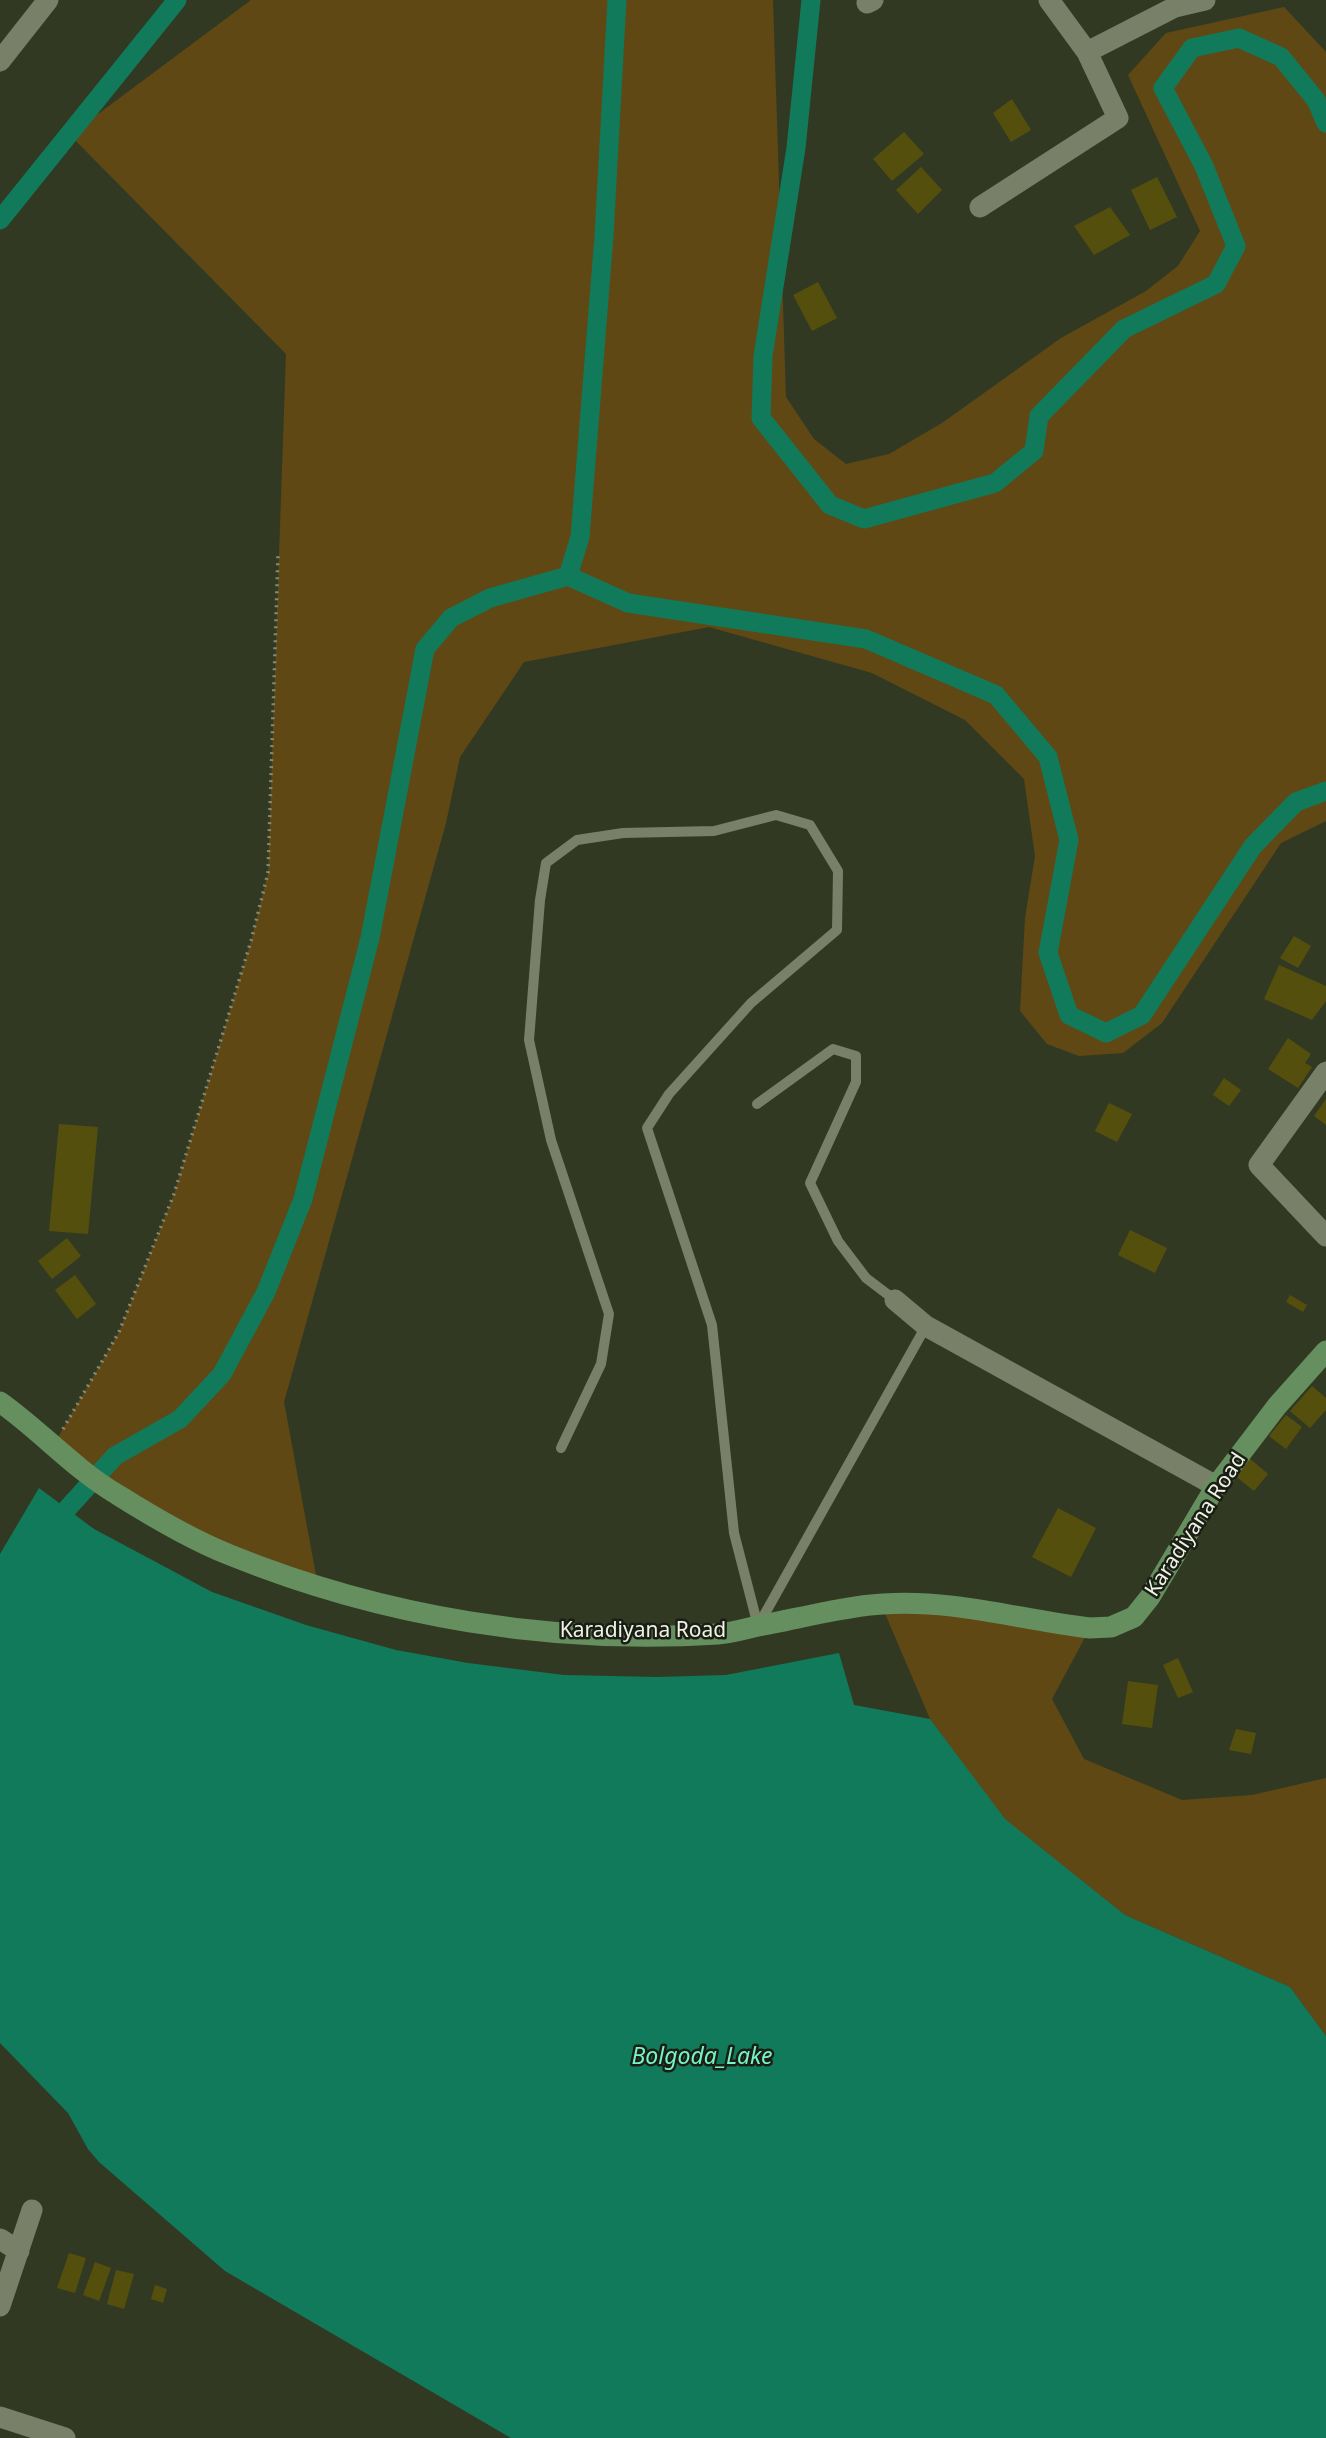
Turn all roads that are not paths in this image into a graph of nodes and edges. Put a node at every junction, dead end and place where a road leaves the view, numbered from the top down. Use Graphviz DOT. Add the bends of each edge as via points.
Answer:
graph roads {
  1 [pos="48,0"];
  2 [pos="1049,0"];
  3 [pos="1205,0"];
  4 [pos="1087,52"];
  5 [pos="0,61"];
  6 [pos="980,207"];
  7 [pos="1326,1072"];
  8 [pos="757,1104"];
  9 [pos="1326,1236"];
  10 [pos="895,1300"];
  11 [pos="926,1326"];
  12 [pos="1326,1351"];
  13 [pos="0,1402"];
  14 [pos="561,1448"];
  15 [pos="1216,1486"];
  16 [pos="758,1626"];
  17 [pos="32,2210"];
  18 [pos="0,2239"];
  19 [pos="19,2251"];
  20 [pos="0,2306"];
  21 [pos="0,2417"];
  22 [pos="65,2438"];
  1 -- 5 [label="street"];
  2 -- 4 [label="street"];
  3 -- 4 [label="street" via="1175,7"];
  4 -- 6 [label="street" via="1118,118"];
  7 -- 9 [label="street" via="1259,1165"];
  8 -- 10 [label="lane" via="833,1049 856,1056 856,1082 810,1183 838,1241 866,1278"];
  10 -- 11 [label="street"];
  11 -- 15 [label="street"];
  11 -- 16 [label="lane"];
  12 -- 15 [label="street, Karadiyana Road"];
  13 -- 16 [label="street, Karadiyana Road" via="116,1494 229,1555 318,1586 405,1610 567,1634 721,1634"];
  14 -- 16 [label="lane" via="601,1364 609,1314 551,1140 529,1040 546,863 577,840 623,833 714,831 776,815 810,825 838,871 837,930 751,1003 669,1094 647,1128 712,1325 734,1533"];
  15 -- 16 [label="street, Karadiyana Road" via="1150,1597 1134,1617 1111,1627 1068,1625 936,1603 881,1604"];
  17 -- 19 [label="street"];
  18 -- 19 [label="street"];
  19 -- 20 [label="street"];
  21 -- 22 [label="street"];
}
